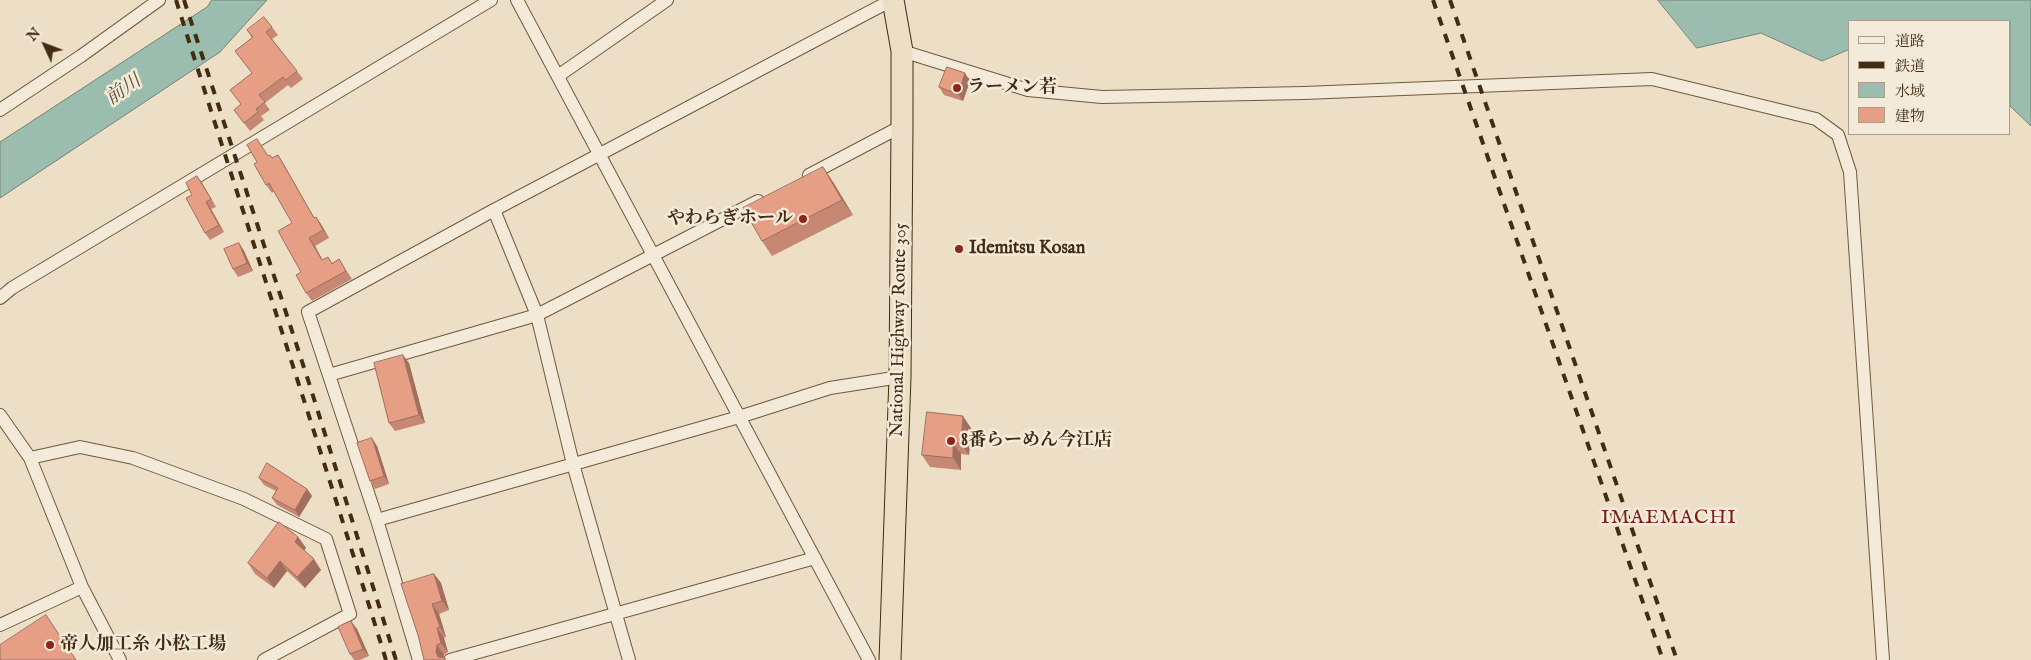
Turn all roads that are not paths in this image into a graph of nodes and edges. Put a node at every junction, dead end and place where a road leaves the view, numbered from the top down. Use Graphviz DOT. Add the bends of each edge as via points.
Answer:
graph roads {
  1 [pos="158,0"];
  2 [pos="491,0"];
  3 [pos="517,0"];
  4 [pos="667,0"];
  5 [pos="892,0"];
  6 [pos="902,51"];
  7 [pos="558,76"];
  8 [pos="0,110"];
  9 [pos="902,126"];
  10 [pos="599,153"];
  11 [pos="799,180"];
  12 [pos="774,193"];
  13 [pos="494,210"];
  14 [pos="653,256"];
  15 [pos="0,298"];
  16 [pos="537,315"];
  17 [pos="329,375"];
  18 [pos="900,377"];
  19 [pos="0,415"];
  20 [pos="739,417"];
  21 [pos="30,458"];
  22 [pos="573,464"];
  23 [pos="377,520"];
  24 [pos="815,558"];
  25 [pos="82,586"];
  26 [pos="616,612"];
  27 [pos="0,625"];
  28 [pos="120,660"];
  29 [pos="264,660"];
  30 [pos="419,660"];
  31 [pos="450,660"];
  32 [pos="629,660"];
  33 [pos="868,660"];
  34 [pos="890,660"];
  35 [pos="1883,660"];
  1 -- 8 [label="street"];
  2 -- 15 [label="street"];
  3 -- 7 [label="street"];
  4 -- 7 [label="street"];
  5 -- 6 [label="highway, National Highway Route 305"];
  5 -- 10 [label="street"];
  6 -- 9 [label="highway, National Highway Route 305"];
  6 -- 35 [label="street" via="1028,90 1102,97 1304,93 1652,79 1816,119 1838,135 1850,172"];
  7 -- 10 [label="street"];
  9 -- 11 [label="street"];
  9 -- 18 [label="highway, National Highway Route 305"];
  10 -- 13 [label="street"];
  10 -- 14 [label="street"];
  12 -- 14 [label="street"];
  13 -- 16 [label="street"];
  13 -- 17 [label="street" via="308,312"];
  14 -- 16 [label="street"];
  14 -- 20 [label="street"];
  16 -- 17 [label="street"];
  16 -- 22 [label="street"];
  17 -- 23 [label="street"];
  18 -- 20 [label="street" via="830,388"];
  18 -- 34 [label="highway, National Highway Route 305"];
  19 -- 21 [label="street"];
  20 -- 22 [label="street"];
  20 -- 24 [label="street"];
  21 -- 25 [label="street"];
  21 -- 29 [label="street" via="80,447 133,458 244,499 326,539 350,614"];
  22 -- 23 [label="street"];
  22 -- 26 [label="street"];
  23 -- 30 [label="street"];
  24 -- 26 [label="street"];
  24 -- 33 [label="street"];
  25 -- 27 [label="street"];
  25 -- 28 [label="street"];
  26 -- 31 [label="street"];
  26 -- 32 [label="street"];
}
